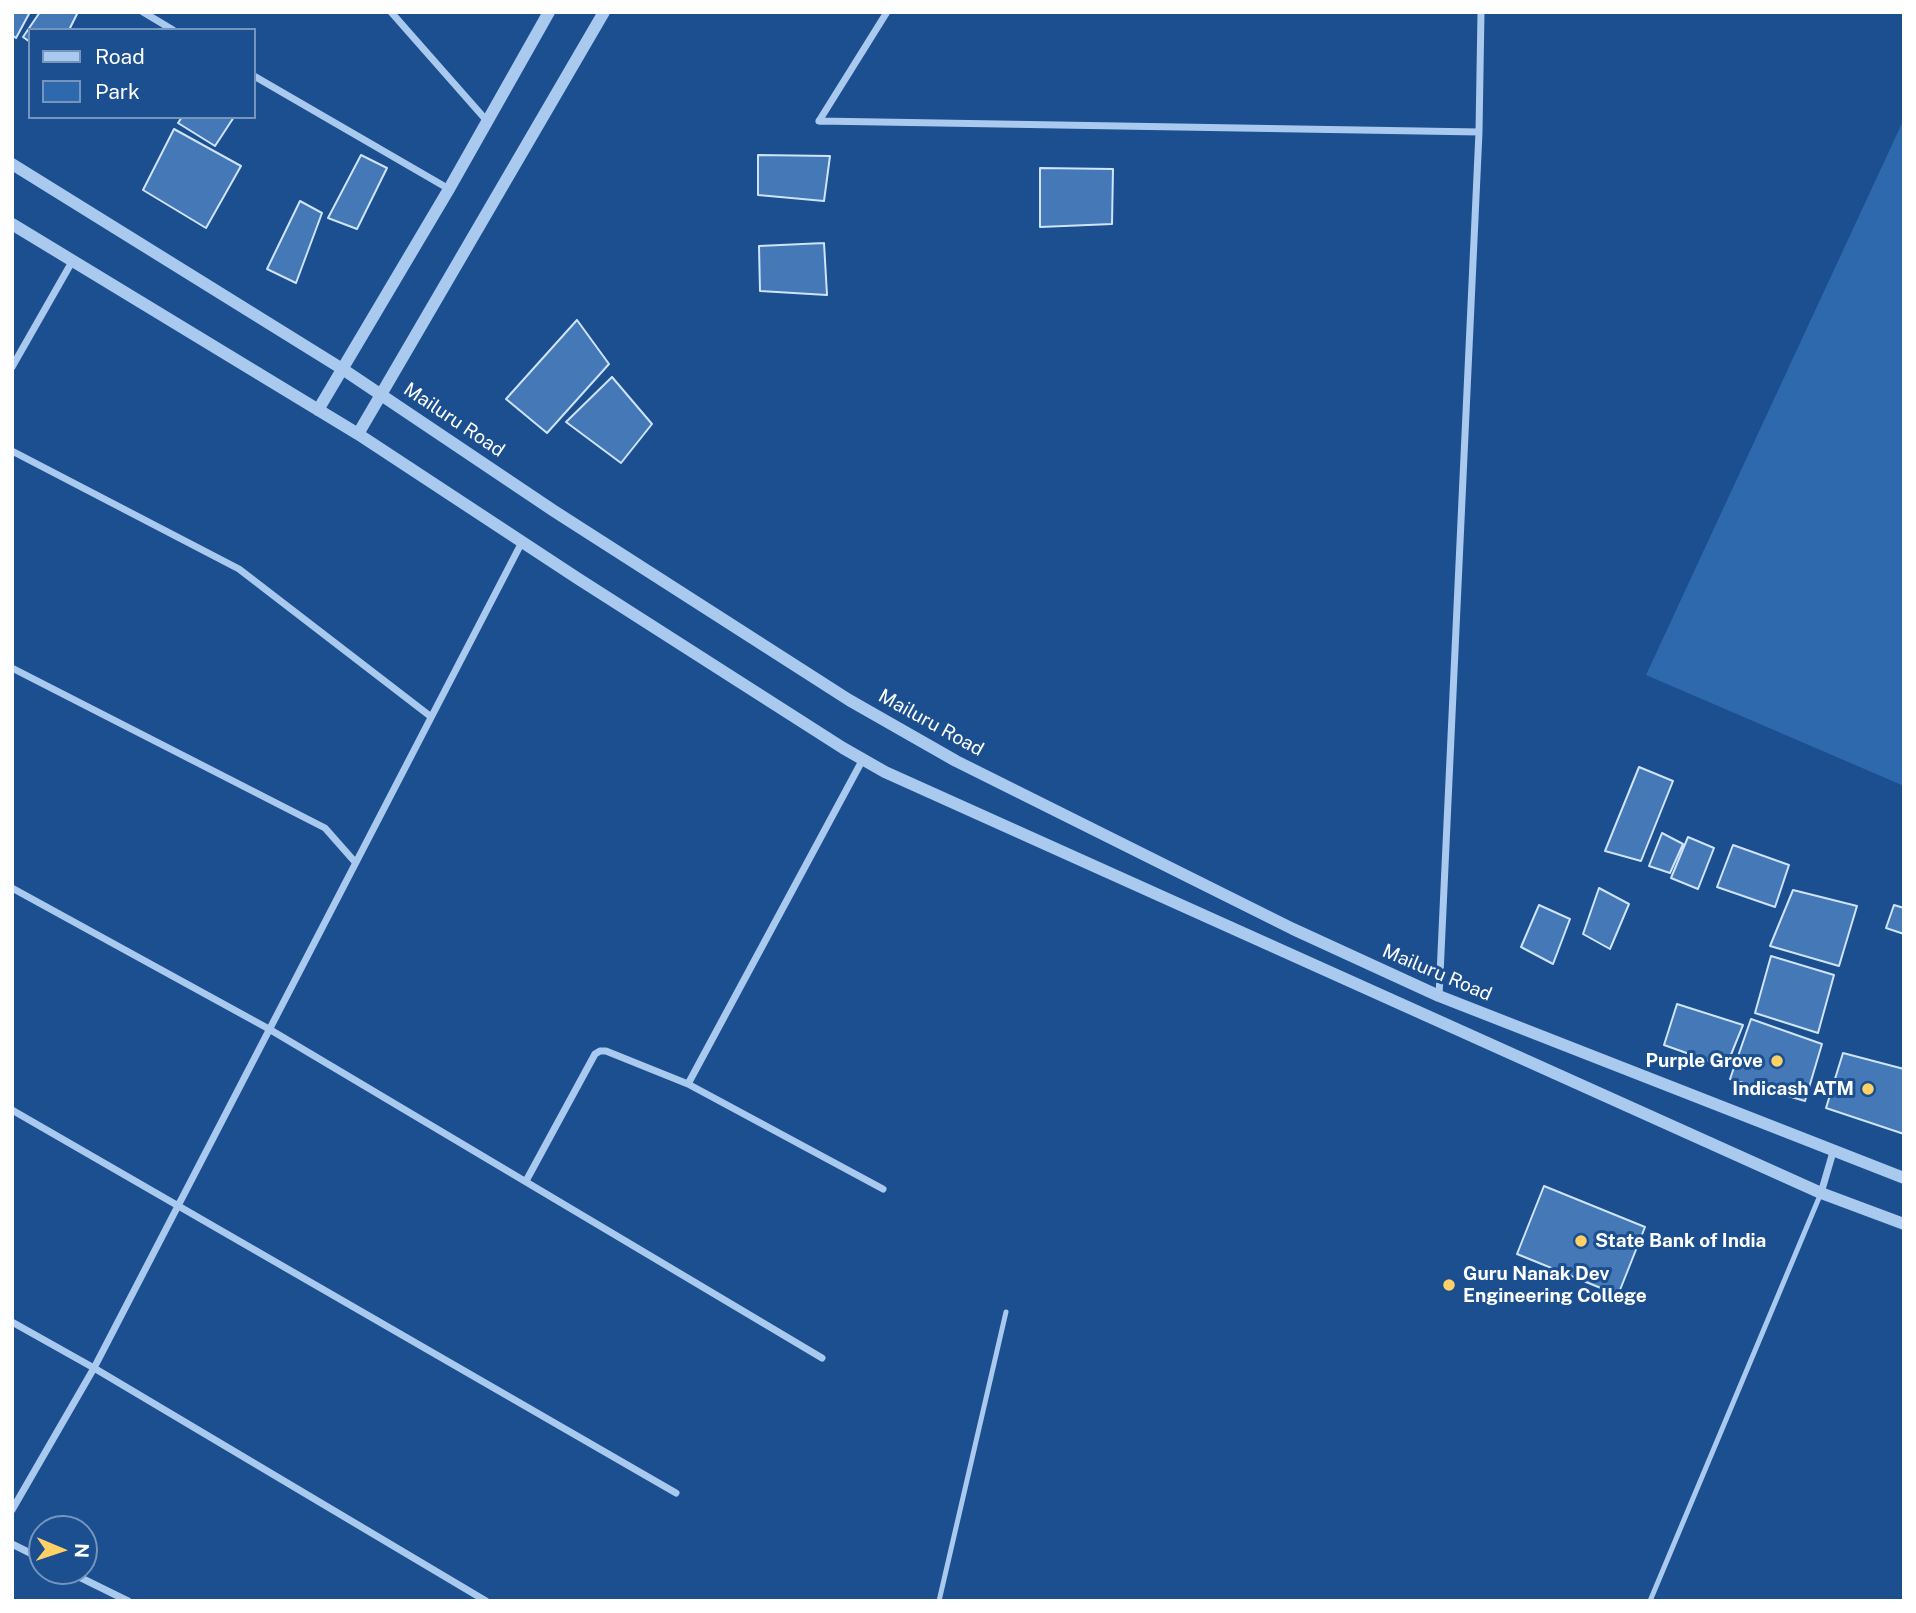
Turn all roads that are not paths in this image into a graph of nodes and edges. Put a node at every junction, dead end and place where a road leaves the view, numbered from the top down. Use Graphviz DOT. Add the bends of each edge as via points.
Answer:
graph roads {
  1 [pos="143,12"];
  2 [pos="391,12"];
  3 [pos="549,12"];
  4 [pos="604,12"];
  5 [pos="887,12"];
  6 [pos="1480,12"];
  7 [pos="170,28"];
  8 [pos="256,77"];
  9 [pos="487,121"];
  10 [pos="1479,132"];
  11 [pos="12,164"];
  12 [pos="449,189"];
  13 [pos="12,224"];
  14 [pos="74,260"];
  15 [pos="12,367"];
  16 [pos="344,370"];
  17 [pos="382,395"];
  18 [pos="318,410"];
  19 [pos="358,434"];
  20 [pos="12,451"];
  21 [pos="522,542"];
  22 [pos="12,668"];
  23 [pos="430,716"];
  24 [pos="863,760"];
  25 [pos="355,862"];
  26 [pos="12,888"];
  27 [pos="1438,996"];
  28 [pos="269,1029"];
  29 [pos="688,1084"];
  30 [pos="12,1110"];
  31 [pos="1833,1152"];
  32 [pos="1904,1178"];
  33 [pos="526,1181"];
  34 [pos="883,1189"];
  35 [pos="1821,1193"];
  36 [pos="178,1205"];
  37 [pos="1904,1224"];
  38 [pos="1006,1312"];
  39 [pos="12,1322"];
  40 [pos="822,1358"];
  41 [pos="94,1368"];
  42 [pos="676,1493"];
  43 [pos="12,1510"];
  44 [pos="12,1544"];
  45 [pos="28,1552"];
  46 [pos="95,1585"];
  47 [pos="128,1601"];
  48 [pos="486,1601"];
  49 [pos="939,1601"];
  50 [pos="1650,1601"];
  1 -- 7 [label="street"];
  2 -- 9 [label="street"];
  3 -- 9 [label="street"];
  4 -- 17 [label="street"];
  5 -- 10 [label="street" via="819,121"];
  6 -- 10 [label="street"];
  8 -- 12 [label="street"];
  9 -- 12 [label="street"];
  10 -- 27 [label="street"];
  11 -- 16 [label="street, Mailuru Road"];
  12 -- 16 [label="street"];
  13 -- 14 [label="street"];
  14 -- 15 [label="street"];
  14 -- 18 [label="street"];
  16 -- 17 [label="street, Mailuru Road"];
  16 -- 18 [label="street"];
  17 -- 19 [label="street"];
  17 -- 27 [label="street, Mailuru Road" via="838,693 956,761"];
  18 -- 19 [label="street"];
  19 -- 21 [label="street"];
  20 -- 23 [label="street" via="239,569"];
  21 -- 23 [label="street"];
  21 -- 24 [label="street"];
  22 -- 25 [label="street" via="325,828"];
  23 -- 25 [label="street"];
  24 -- 29 [label="street"];
  24 -- 35 [label="street"];
  25 -- 28 [label="street"];
  26 -- 28 [label="street"];
  27 -- 31 [label="street, Mailuru Road"];
  28 -- 33 [label="street"];
  28 -- 36 [label="street"];
  29 -- 33 [label="street" via="606,1051 595,1054"];
  29 -- 34 [label="street"];
  30 -- 36 [label="street"];
  31 -- 32 [label="street, Mailuru Road"];
  31 -- 35 [label="street"];
  33 -- 40 [label="street"];
  35 -- 37 [label="street"];
  35 -- 50 [label="lane"];
  36 -- 41 [label="street"];
  36 -- 42 [label="street"];
  38 -- 49 [label="lane"];
  39 -- 41 [label="street"];
  41 -- 43 [label="street"];
  41 -- 48 [label="street"];
  44 -- 45 [label="street"];
  46 -- 47 [label="street"];
}
